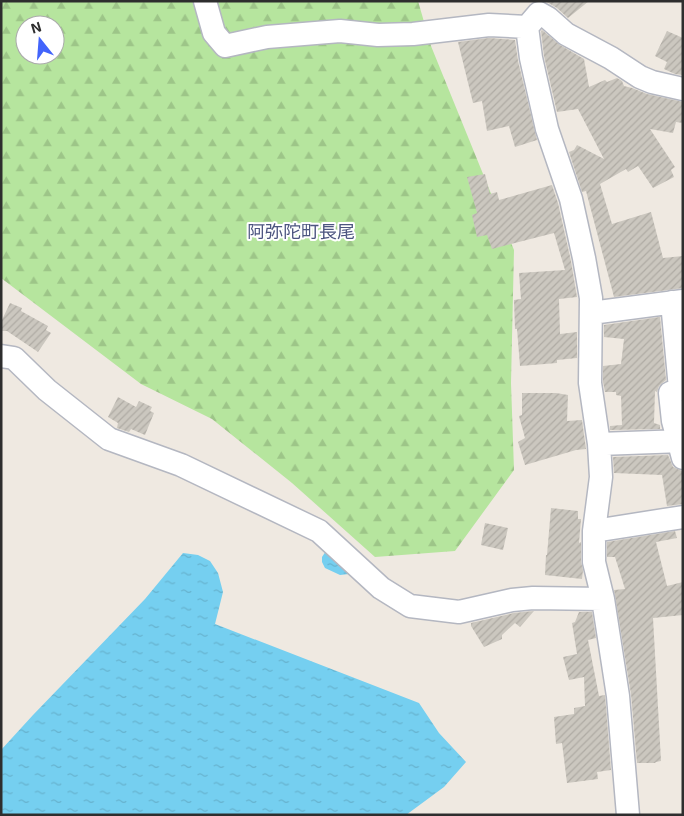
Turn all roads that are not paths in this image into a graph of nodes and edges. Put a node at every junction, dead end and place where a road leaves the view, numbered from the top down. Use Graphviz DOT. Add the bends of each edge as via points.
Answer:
graph roads {
  1 [pos="205,1"];
  2 [pos="535,14"];
  3 [pos="683,89"];
  4 [pos="677,302"];
  5 [pos="591,313"];
  6 [pos="1,356"];
  7 [pos="599,444"];
  8 [pos="681,447"];
  9 [pos="683,517"];
  10 [pos="594,530"];
  11 [pos="603,599"];
  12 [pos="628,815"];
  1 -- 2 [label="street" via="214,33 225,46 267,37 340,31 413,34 489,25"];
  2 -- 3 [label="street" via="548,18 566,34 640,77"];
  2 -- 5 [label="street" via="532,58 547,129 571,200 584,258"];
  4 -- 5 [label="street"];
  4 -- 8 [label="street" via="680,389 670,394 673,422"];
  5 -- 7 [label="street" via="590,383"];
  6 -- 11 [label="street" via="14,358 47,390 109,439 181,465 319,531 381,588 410,606 459,612 533,598"];
  7 -- 8 [label="street"];
  7 -- 10 [label="street" via="601,477"];
  9 -- 10 [label="street"];
  10 -- 11 [label="street" via="594,562"];
  11 -- 12 [label="street" via="618,696"];
}
